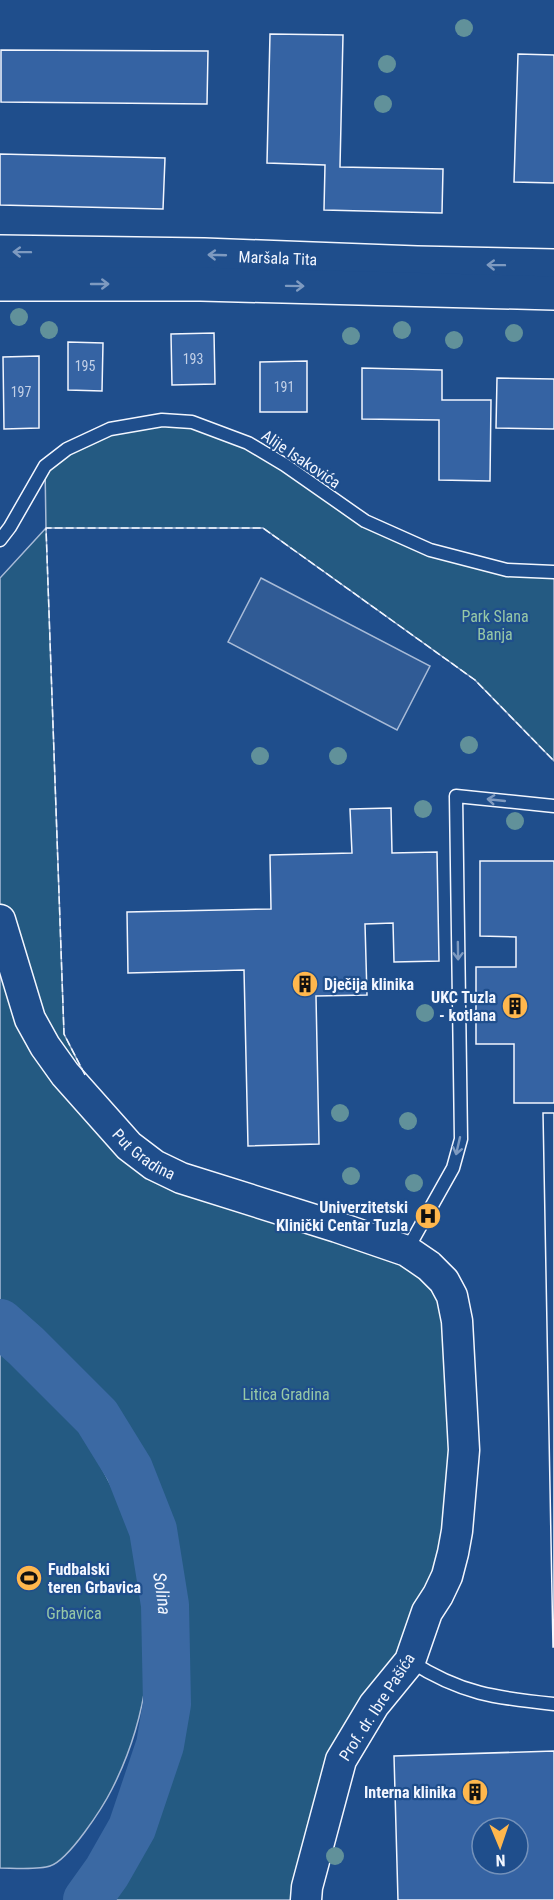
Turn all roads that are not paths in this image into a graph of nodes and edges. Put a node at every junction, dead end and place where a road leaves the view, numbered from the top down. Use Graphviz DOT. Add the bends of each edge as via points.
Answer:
graph roads {
  1 [pos="0,252"];
  2 [pos="554,266"];
  3 [pos="0,284"];
  4 [pos="554,293"];
  5 [pos="0,540"];
  6 [pos="554,572"];
  7 [pos="554,806"];
  8 [pos="0,920"];
  9 [pos="407,1251"];
  10 [pos="410,1661"];
  11 [pos="554,1704"];
  12 [pos="306,1900"];
  2 -- 1 [label="main road, Maršala Tita, one-way"];
  3 -- 4 [label="main road, Maršala Tita, one-way" via="201,284"];
  5 -- 6 [label="lane, Alije Isakovića" via="45,466 67,449 110,429 162,420 192,422 248,443 365,521 430,550 507,570"];
  7 -- 9 [label="lane, one-way" via="456,796 461,1139 453,1168"];
  8 -- 9 [label="street, Put Gradina" via="30,1019 45,1046 129,1146 154,1165 181,1178"];
  9 -- 10 [label="street, Prof. dr. Ibre Pašića" via="444,1281 452,1296 457,1321 464,1450 453,1553"];
  10 -- 11 [label="lane" via="434,1677 469,1691 500,1699"];
  10 -- 12 [label="street, Prof. dr. Ibre Pašića" via="374,1705 341,1760 306,1887"];
}
